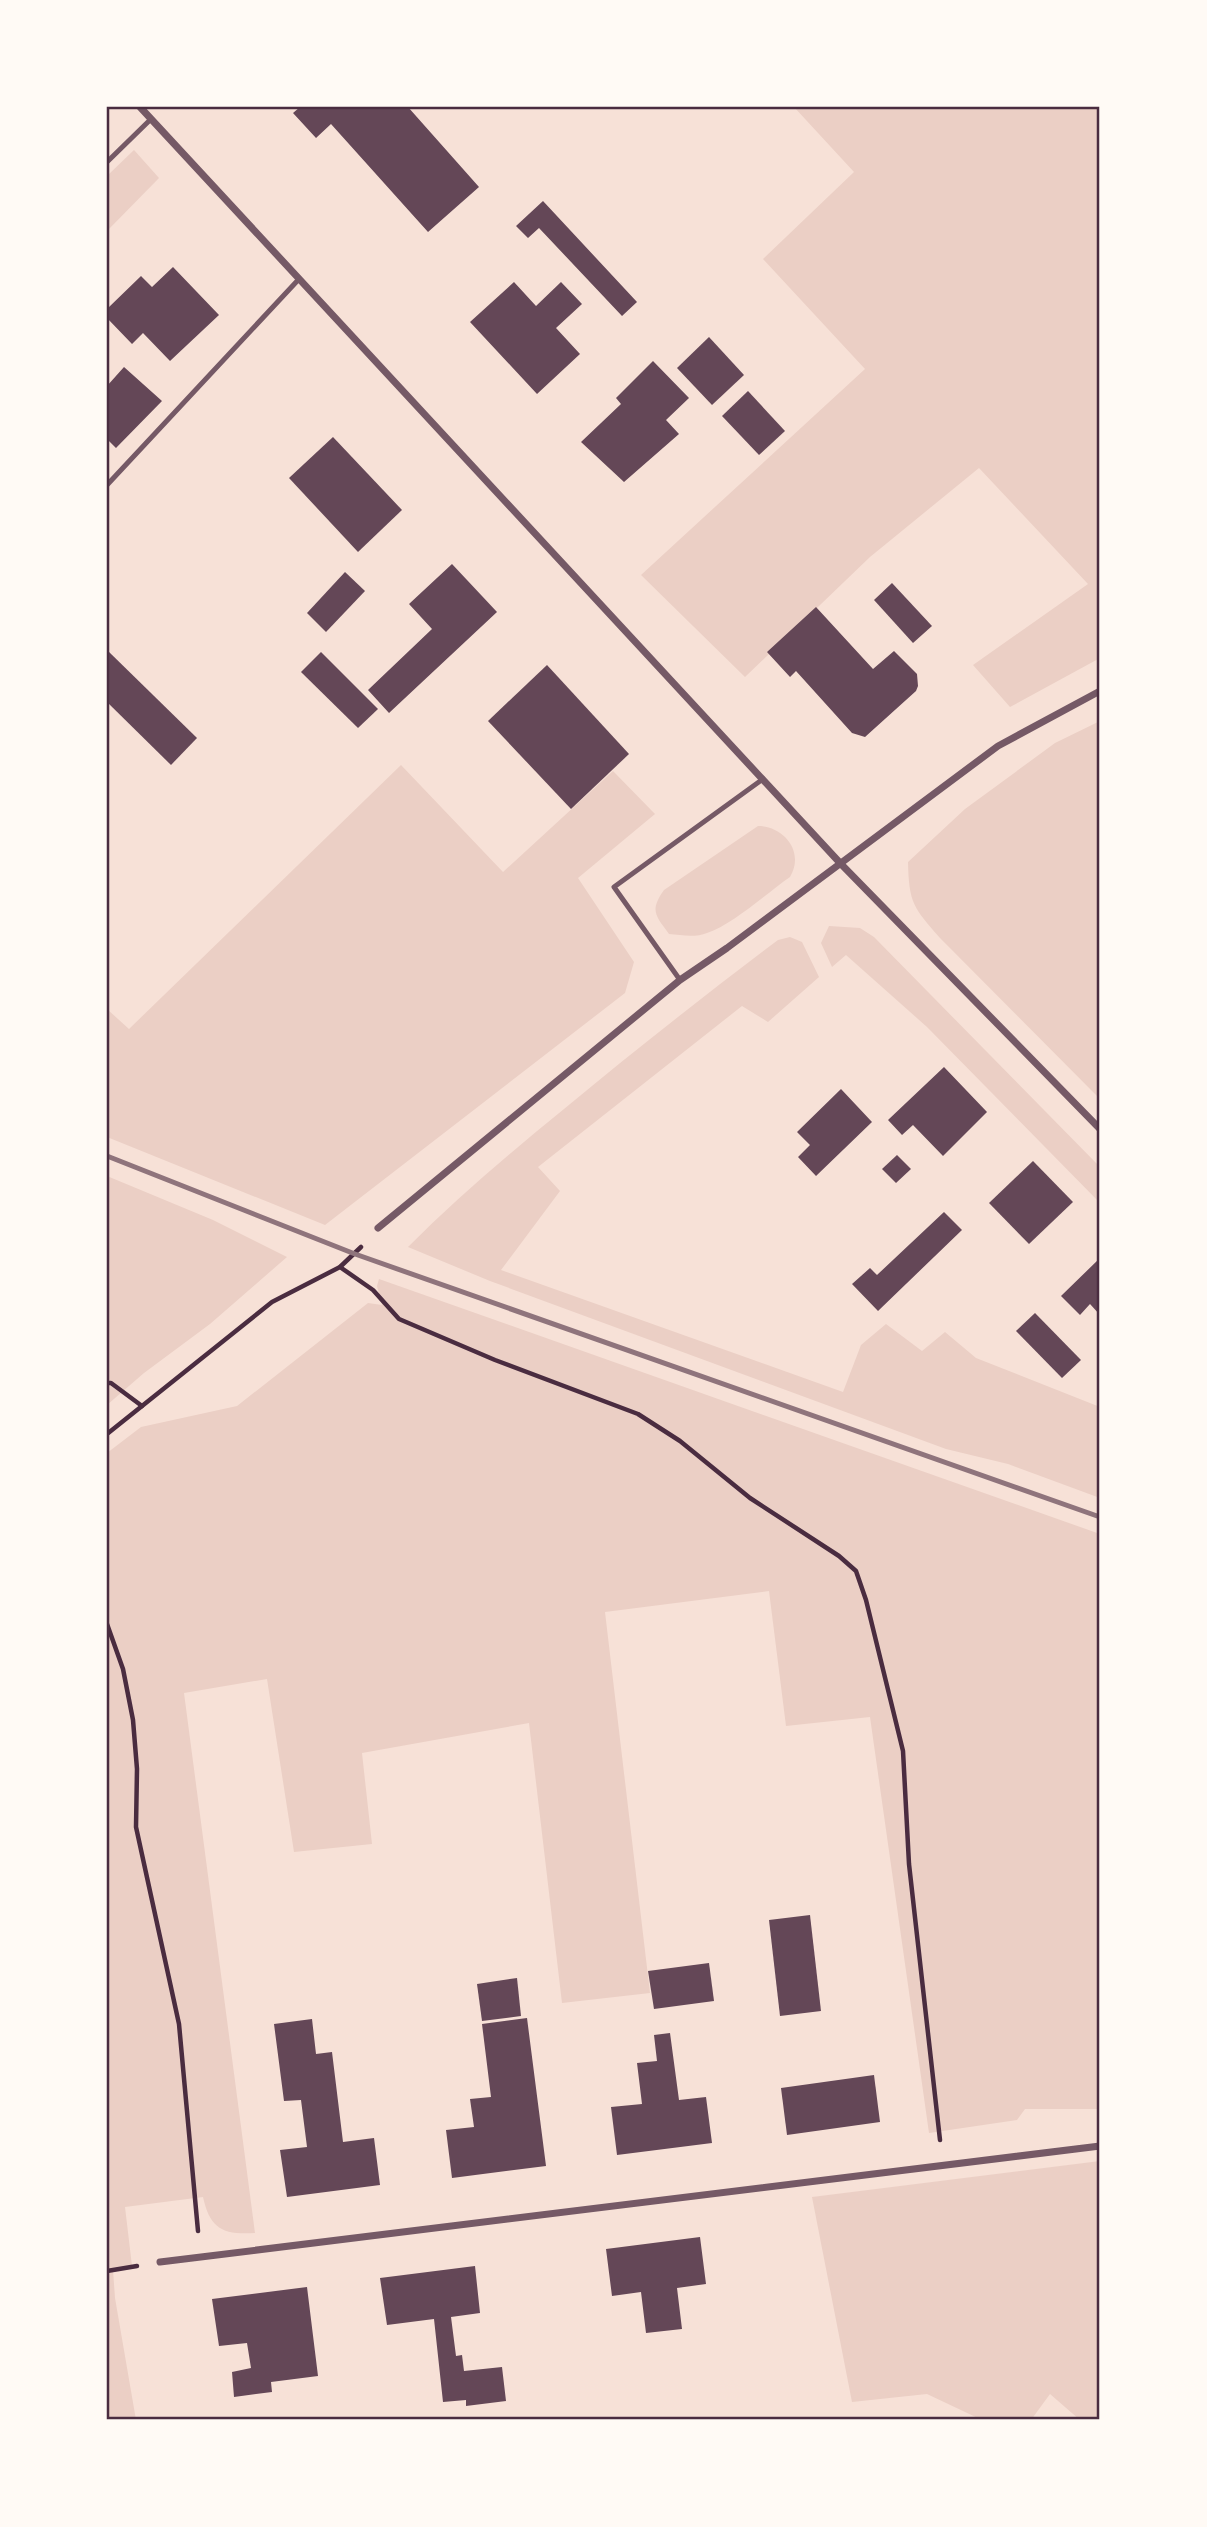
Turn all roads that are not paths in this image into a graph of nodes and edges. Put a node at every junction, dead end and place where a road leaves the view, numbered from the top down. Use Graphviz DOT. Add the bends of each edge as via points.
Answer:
graph roads {
  1 [pos="139,107"];
  2 [pos="151,119"];
  3 [pos="107,162"];
  4 [pos="299,279"];
  5 [pos="107,485"];
  6 [pos="1100,691"];
  7 [pos="763,779"];
  8 [pos="841,864"];
  9 [pos="680,980"];
  10 [pos="1100,1129"];
  11 [pos="378,1228"];
  12 [pos="1100,2146"];
  13 [pos="160,2262"];
  1 -- 2 [label="street"];
  2 -- 3 [label="lane"];
  2 -- 4 [label="street"];
  4 -- 5 [label="lane"];
  4 -- 7 [label="street"];
  6 -- 8 [label="street" via="998,746"];
  7 -- 8 [label="street"];
  7 -- 9 [label="lane" via="614,887"];
  8 -- 9 [label="street"];
  8 -- 10 [label="street"];
  9 -- 11 [label="street"];
  12 -- 13 [label="street"];
}
